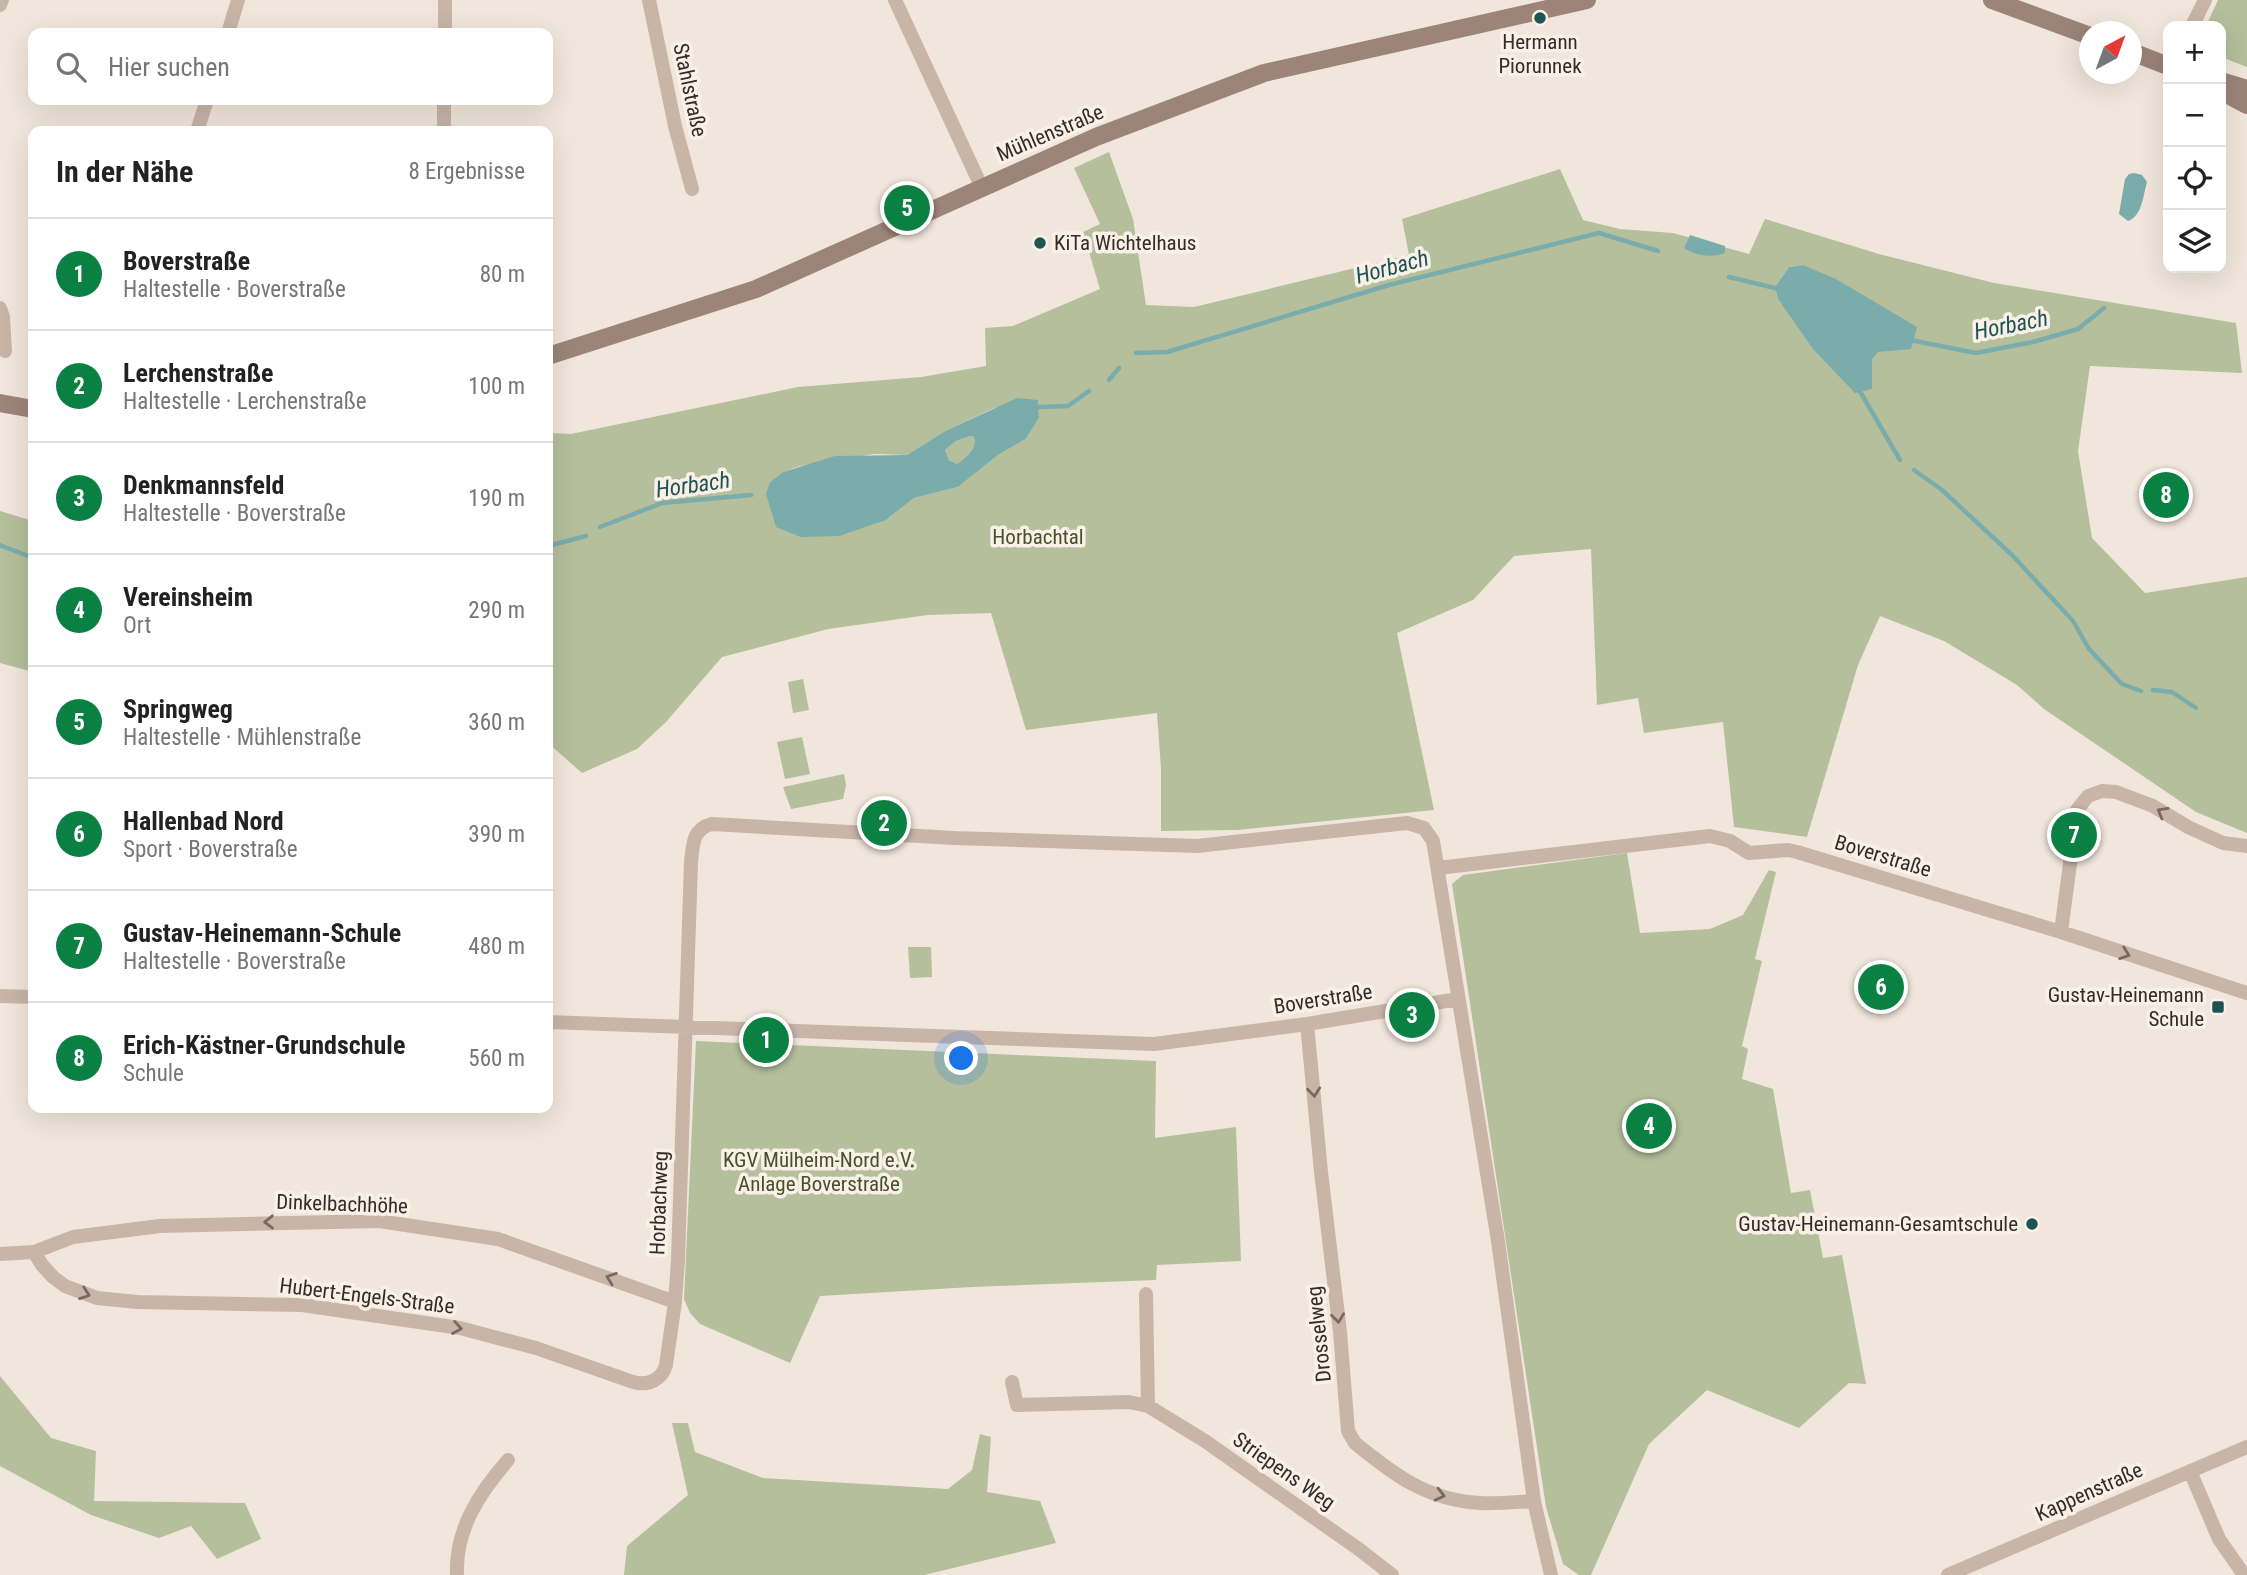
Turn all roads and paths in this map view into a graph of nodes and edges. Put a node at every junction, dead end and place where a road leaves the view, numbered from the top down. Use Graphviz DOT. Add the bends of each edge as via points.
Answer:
graph roads {
  1 [pos="2,0"];
  2 [pos="238,0"];
  3 [pos="445,0"];
  4 [pos="649,0"];
  5 [pos="895,0"];
  6 [pos="1587,0"];
  7 [pos="1992,0"];
  8 [pos="2205,0"];
  9 [pos="0,5"];
  10 [pos="2194,21"];
  11 [pos="230,28"];
  12 [pos="445,28"];
  13 [pos="2079,32"];
  14 [pos="2142,56"];
  15 [pos="2163,64"];
  16 [pos="2226,83"];
  17 [pos="2247,89"];
  18 [pos="2226,94"];
  19 [pos="205,105"];
  20 [pos="444,105"];
  21 [pos="2247,105"];
  22 [pos="199,126"];
  23 [pos="444,126"];
  24 [pos="982,188"];
  25 [pos="692,189"];
  26 [pos="0,308"];
  27 [pos="5,351"];
  28 [pos="553,354"];
  29 [pos="0,403"];
  30 [pos="28,408"];
  31 [pos="2247,846"];
  32 [pos="1437,869"];
  33 [pos="2061,932"];
  34 [pos="2247,993"];
  35 [pos="0,996"];
  36 [pos="28,998"];
  37 [pos="1458,999"];
  38 [pos="553,1022"];
  39 [pos="1307,1024"];
  40 [pos="685,1028"];
  41 [pos="34,1252"];
  42 [pos="0,1254"];
  43 [pos="1146,1294"];
  44 [pos="675,1302"];
  45 [pos="660,1376"];
  46 [pos="1013,1382"];
  47 [pos="1148,1406"];
  48 [pos="2247,1447"];
  49 [pos="508,1461"];
  50 [pos="2190,1471"];
  51 [pos="1534,1501"];
  52 [pos="1982,1568"];
  53 [pos="457,1575"];
  54 [pos="1392,1575"];
  55 [pos="1551,1575"];
  56 [pos="1948,1575"];
  57 [pos="2244,1575"];
  1 -- 9 [label="street"];
  2 -- 11 [label="street"];
  3 -- 12 [label="street"];
  4 -- 25 [label="street, Stahlstraße"];
  5 -- 24 [label="street"];
  6 -- 24 [label="street, Mühlenstraße" via="1264,73 1096,137"];
  7 -- 13 [label="street"];
  8 -- 10 [label="street"];
  14 -- 15 [label="street"];
  16 -- 17 [label="street"];
  18 -- 21 [label="street"];
  19 -- 22 [label="street"];
  20 -- 23 [label="street"];
  24 -- 28 [label="street, Mühlenstraße" via="756,289"];
  26 -- 27 [label="street"];
  29 -- 30 [label="street"];
  31 -- 33 [label="street, one-way" via="2223,843 2116,792 2088,796 2077,810"];
  32 -- 33 [label="street, Boverstraße" via="1710,836 1749,853 1797,852"];
  32 -- 37 [label="street"];
  32 -- 40 [label="street, Horbachweg" via="1433,841 1424,828 1407,823 1197,846 712,824 695,833 691,862"];
  33 -- 34 [label="street, Boverstraße, one-way"];
  35 -- 36 [label="street"];
  37 -- 39 [label="street, Boverstraße"];
  37 -- 51 [label="street" via="1500,1253"];
  38 -- 40 [label="street, Boverstraße"];
  39 -- 40 [label="street, Boverstraße" via="1154,1044"];
  39 -- 51 [label="street, Drosselweg, one-way" via="1348,1432 1355,1443 1397,1476 1428,1492 1479,1503"];
  40 -- 44 [label="street, Horbachweg"];
  41 -- 42 [label="street, Dinkelbachhöhe"];
  44 -- 41 [label="street, Dinkelbachhöhe, one-way" via="498,1239 379,1221 160,1226 73,1237"];
  41 -- 45 [label="street, Hubert-Engels-Straße, one-way" via="65,1286 97,1298 322,1307 472,1331 640,1384"];
  43 -- 47 [label="street"];
  44 -- 45 [label="street, Horbachweg" via="666,1365"];
  46 -- 47 [label="street, Striepens Weg" via="1017,1405 1129,1402"];
  47 -- 54 [label="street, Striepens Weg" via="1216,1448"];
  48 -- 50 [label="street, Kappenstraße"];
  49 -- 53 [label="street" via="486,1486 468,1518"];
  50 -- 52 [label="street, Kappenstraße"];
  50 -- 57 [label="street" via="2219,1539"];
  51 -- 55 [label="street"];
  52 -- 56 [label="street, Kappenstraße"];
}
